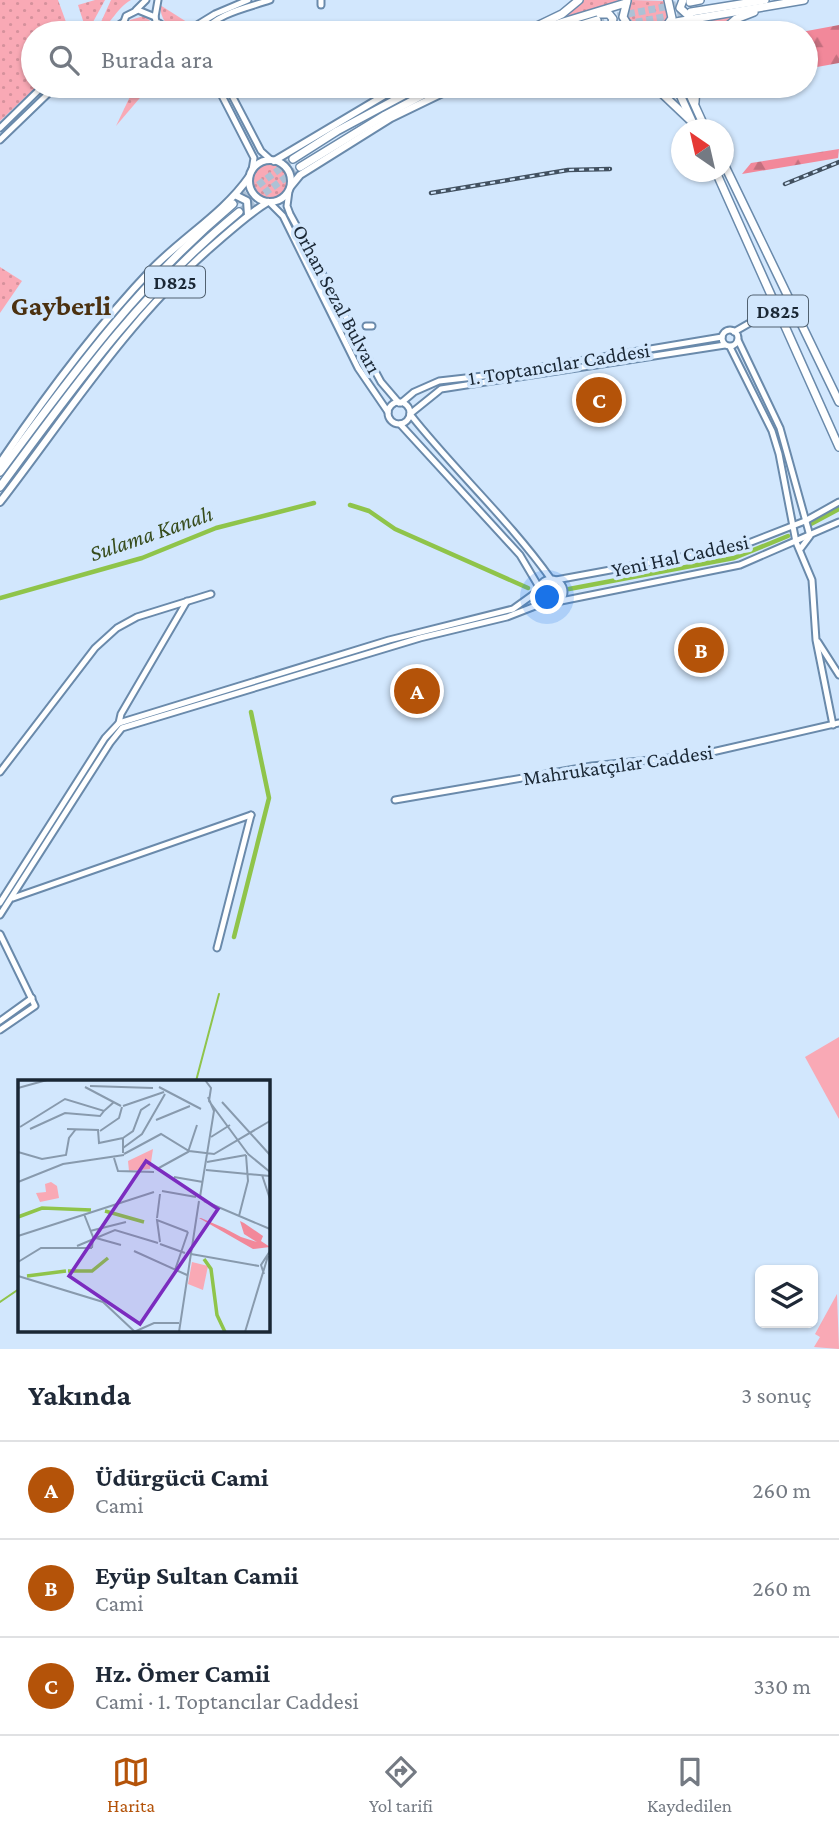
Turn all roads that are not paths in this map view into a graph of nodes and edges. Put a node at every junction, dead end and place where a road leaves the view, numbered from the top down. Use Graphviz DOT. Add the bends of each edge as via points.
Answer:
graph roads {
  1 [pos="146,0"];
  2 [pos="158,0"];
  3 [pos="248,0"];
  4 [pos="270,0"];
  5 [pos="579,0"];
  6 [pos="668,0"];
  7 [pos="700,0"];
  8 [pos="804,0"];
  9 [pos="627,1"];
  10 [pos="686,1"];
  11 [pos="766,3"];
  12 [pos="135,11"];
  13 [pos="691,15"];
  14 [pos="597,17"];
  15 [pos="157,20"];
  16 [pos="123,21"];
  17 [pos="202,21"];
  18 [pos="216,21"];
  19 [pos="549,21"];
  20 [pos="580,21"];
  21 [pos="586,21"];
  22 [pos="612,21"];
  23 [pos="625,21"];
  24 [pos="669,21"];
  25 [pos="681,21"];
  26 [pos="734,21"];
  27 [pos="31,98"];
  28 [pos="44,98"];
  29 [pos="223,98"];
  30 [pos="233,98"];
  31 [pos="379,98"];
  32 [pos="399,98"];
  33 [pos="416,98"];
  34 [pos="432,98"];
  35 [pos="666,98"];
  36 [pos="681,98"];
  37 [pos="691,98"];
  38 [pos="695,98"];
  39 [pos="695,106"];
  40 [pos="687,119"];
  41 [pos="691,119"];
  42 [pos="701,119"];
  43 [pos="0,128"];
  44 [pos="0,140"];
  45 [pos="293,159"];
  46 [pos="273,160"];
  47 [pos="300,167"];
  48 [pos="250,173"];
  49 [pos="721,182"];
  50 [pos="732,182"];
  51 [pos="290,188"];
  52 [pos="235,195"];
  53 [pos="269,203"];
  54 [pos="233,204"];
  55 [pos="239,212"];
  56 [pos="248,215"];
  57 [pos="771,293"];
  58 [pos="780,314"];
  59 [pos="762,316"];
  60 [pos="734,332"];
  61 [pos="722,337"];
  62 [pos="738,340"];
  63 [pos="728,346"];
  64 [pos="439,381"];
  65 [pos="442,389"];
  66 [pos="839,401"];
  67 [pos="400,403"];
  68 [pos="388,412"];
  69 [pos="410,414"];
  70 [pos="400,424"];
  71 [pos="839,447"];
  72 [pos="0,463"];
  73 [pos="0,472"];
  74 [pos="0,487"];
  75 [pos="0,502"];
  76 [pos="839,502"];
  77 [pos="805,521"];
  78 [pos="839,522"];
  79 [pos="793,526"];
  80 [pos="810,536"];
  81 [pos="799,545"];
  82 [pos="553,580"];
  83 [pos="539,589"];
  84 [pos="211,594"];
  85 [pos="187,601"];
  86 [pos="561,601"];
  87 [pos="543,603"];
  88 [pos="817,640"];
  89 [pos="839,675"];
  90 [pos="119,723"];
  91 [pos="836,724"];
  92 [pos="0,772"];
  93 [pos="395,800"];
  94 [pos="11,898"];
  95 [pos="1,901"];
  96 [pos="0,915"];
  97 [pos="0,934"];
  98 [pos="217,948"];
  99 [pos="32,998"];
  100 [pos="0,1021"];
  101 [pos="0,1030"];
  1 -- 12 [label="street"];
  2 -- 15 [label="street"];
  3 -- 17 [label="street"];
  4 -- 18 [label="street"];
  5 -- 19 [label="highway"];
  6 -- 24 [label="highway"];
  7 -- 10 [label="highway"];
  8 -- 11 [label="highway"];
  9 -- 14 [label="highway"];
  9 -- 23 [label="highway"];
  10 -- 13 [label="highway" via="682,12"];
  11 -- 13 [label="highway"];
  11 -- 26 [label="highway"];
  12 -- 15 [label="street" via="145,11"];
  12 -- 16 [label="street"];
  13 -- 25 [label="highway"];
  14 -- 20 [label="highway"];
  14 -- 21 [label="highway"];
  14 -- 22 [label="highway" via="606,13"];
  27 -- 43 [label="street"];
  28 -- 44 [label="street"];
  29 -- 48 [label="street" via="254,158"];
  30 -- 46 [label="street" via="261,151"];
  31 -- 46 [label="main road, D825"];
  32 -- 45 [label="highway"];
  33 -- 47 [label="highway"];
  34 -- 51 [label="main road, D825" via="300,175"];
  35 -- 40 [label="highway"];
  36 -- 41 [label="highway"];
  37 -- 39 [label="highway"];
  38 -- 39 [label="highway"];
  39 -- 42 [label="highway"];
  46 -- 48 [label="main road, D825" via="260,163"];
  46 -- 51 [label="main road" via="287,169"];
  48 -- 52 [label="main road, D825"];
  48 -- 53 [label="main road" via="253,195"];
  49 -- 57 [label="highway, D825"];
  50 -- 66 [label="highway, D825"];
  51 -- 53 [label="main road, D825" via="281,200"];
  51 -- 67 [label="street, Orhan Sezal Bulvarı" via="290,214 381,382"];
  52 -- 56 [label="main road" via="247,201"];
  52 -- 72 [label="main road, D825" via="127,296"];
  53 -- 56 [label="main road, D825"];
  53 -- 68 [label="street, Orhan Sezal Bulvarı" via="283,216 358,368"];
  54 -- 73 [label="highway" via="159,271 120,314"];
  55 -- 74 [label="highway" via="176,266 131,313"];
  56 -- 75 [label="main road, D825" via="189,267 122,340"];
  57 -- 58 [label="highway, D825"];
  57 -- 59 [label="street"];
  58 -- 59 [label="street"];
  58 -- 71 [label="highway, D825"];
  59 -- 60 [label="street, 1. Toptancılar Caddesi"];
  60 -- 61 [label="street, 1. Toptancılar Caddesi" via="725,331"];
  60 -- 62 [label="street"];
  61 -- 63 [label="street"];
  61 -- 64 [label="street, 1. Toptancılar Caddesi"];
  62 -- 63 [label="street"];
  62 -- 77 [label="street" via="780,428"];
  63 -- 65 [label="street, 1. Toptancılar Caddesi"];
  63 -- 79 [label="street" via="772,431"];
  64 -- 65 [label="street"];
  64 -- 67 [label="street, 1. Toptancılar Caddesi"];
  65 -- 69 [label="street, 1. Toptancılar Caddesi"];
  67 -- 68 [label="street"];
  67 -- 69 [label="street, Orhan Sezal Bulvarı"];
  68 -- 70 [label="street, Orhan Sezal Bulvarı" via="391,421"];
  69 -- 70 [label="street"];
  69 -- 82 [label="street, Orhan Sezal Bulvarı"];
  70 -- 83 [label="street, Orhan Sezal Bulvarı" via="520,555"];
  76 -- 77 [label="street, Yeni Hal Caddesi"];
  77 -- 79 [label="street, Yeni Hal Caddesi"];
  77 -- 80 [label="street"];
  78 -- 80 [label="street, Yeni Hal Caddesi"];
  79 -- 81 [label="street"];
  79 -- 82 [label="street, Yeni Hal Caddesi" via="730,549"];
  80 -- 81 [label="street, Yeni Hal Caddesi"];
  81 -- 86 [label="street, Yeni Hal Caddesi" via="740,565"];
  81 -- 88 [label="street" via="812,580"];
  82 -- 83 [label="street"];
  82 -- 86 [label="street, Orhan Sezal Bulvarı" via="564,589"];
  83 -- 87 [label="street, Orhan Sezal Bulvarı"];
  83 -- 90 [label="street" via="513,609 398,638"];
  84 -- 85 [label="street"];
  85 -- 90 [label="street"];
  85 -- 92 [label="street" via="137,617 95,648"];
  86 -- 87 [label="street" via="552,606"];
  87 -- 94 [label="street" via="122,728"];
  88 -- 89 [label="street"];
  88 -- 91 [label="street"];
  90 -- 95 [label="street"];
  91 -- 93 [label="street, Mahrukatçılar Caddesi" via="699,755 592,766"];
  94 -- 95 [label="street"];
  94 -- 96 [label="street"];
  94 -- 98 [label="street" via="251,815"];
  97 -- 99 [label="street"];
  99 -- 100 [label="street"];
  99 -- 101 [label="street" via="35,1006"];
}
